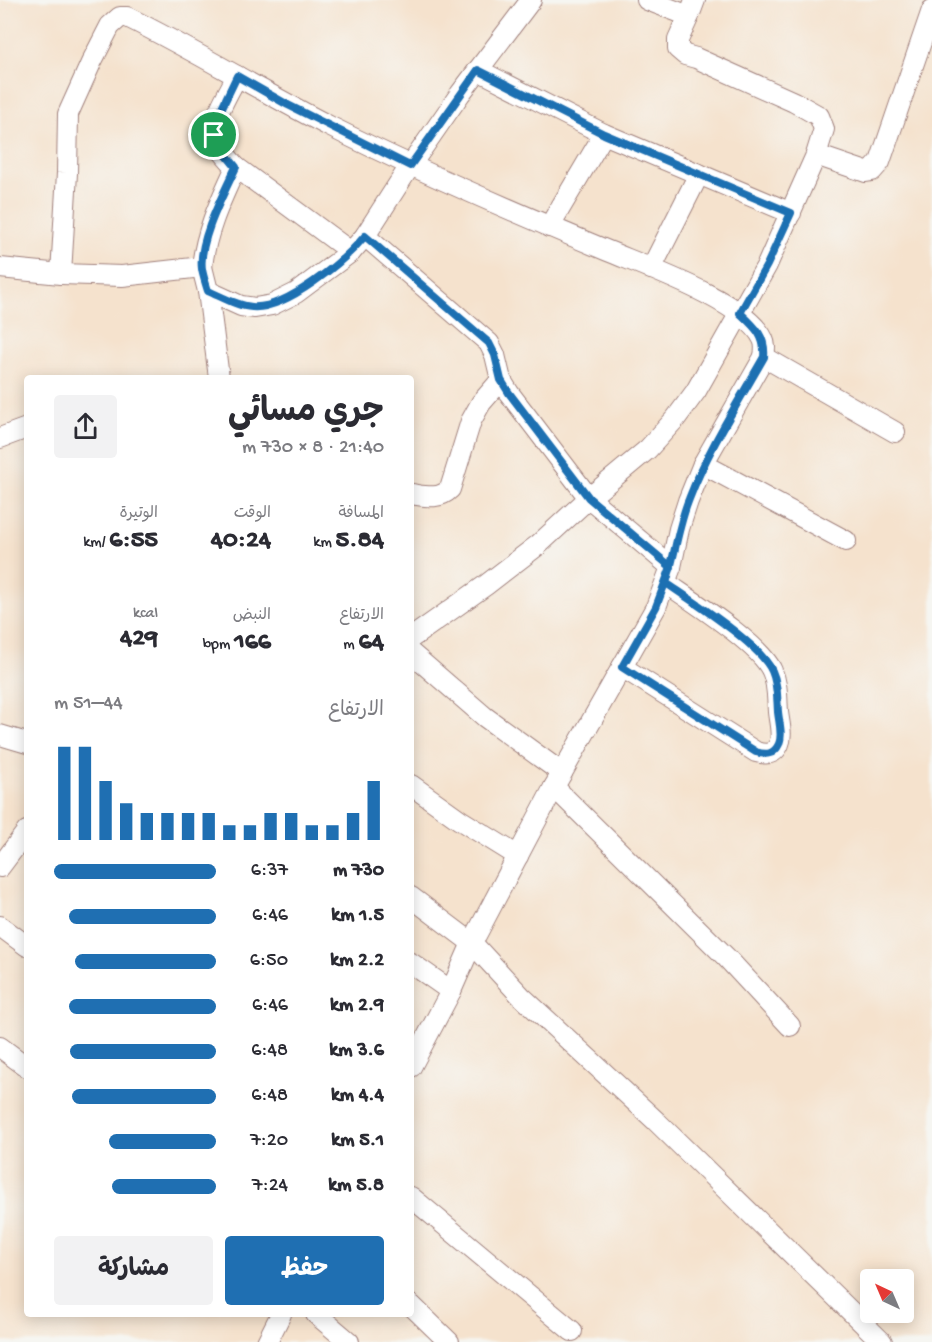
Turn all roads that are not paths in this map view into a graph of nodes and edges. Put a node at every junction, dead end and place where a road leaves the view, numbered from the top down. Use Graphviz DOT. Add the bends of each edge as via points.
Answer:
graph roads {
  1 [pos="531,0"];
  2 [pos="647,0"];
  3 [pos="692,8"];
  4 [pos="932,10"];
  5 [pos="478,70"];
  6 [pos="237,76"];
  7 [pos="604,134"];
  8 [pos="816,155"];
  9 [pos="410,166"];
  10 [pos="236,167"];
  11 [pos="699,174"];
  12 [pos="791,213"];
  13 [pos="549,227"];
  14 [pos="365,236"];
  15 [pos="351,252"];
  16 [pos="201,267"];
  17 [pos="0,268"];
  18 [pos="651,269"];
  19 [pos="61,274"];
  20 [pos="208,291"];
  21 [pos="740,313"];
  22 [pos="764,357"];
  23 [pos="219,375"];
  24 [pos="501,380"];
  25 [pos="24,429"];
  26 [pos="895,432"];
  27 [pos="0,438"];
  28 [pos="703,464"];
  29 [pos="414,494"];
  30 [pos="589,498"];
  31 [pos="846,541"];
  32 [pos="669,575"];
  33 [pos="414,636"];
  34 [pos="414,656"];
  35 [pos="622,667"];
  36 [pos="558,780"];
  37 [pos="414,787"];
  38 [pos="24,835"];
  39 [pos="518,856"];
  40 [pos="0,867"];
  41 [pos="414,899"];
  42 [pos="0,926"];
  43 [pos="472,943"];
  44 [pos="24,944"];
  45 [pos="414,965"];
  46 [pos="451,991"];
  47 [pos="790,1026"];
  48 [pos="0,1047"];
  49 [pos="414,1060"];
  50 [pos="24,1065"];
  51 [pos="414,1199"];
  52 [pos="414,1308"];
  53 [pos="280,1317"];
  54 [pos="320,1317"];
  55 [pos="572,1331"];
  56 [pos="267,1342"];
  57 [pos="349,1342"];
  58 [pos="449,1342"];
  59 [pos="882,1342"];
  1 -- 5 [label="street"];
  2 -- 3 [label="street"];
  3 -- 8 [label="street" via="678,49 819,116 824,129"];
  4 -- 8 [label="street" via="877,167 866,172"];
  5 -- 7 [label="street"];
  5 -- 9 [label="street"];
  6 -- 9 [label="street"];
  6 -- 10 [label="street" via="213,126 219,146"];
  6 -- 19 [label="street" via="127,17 115,20 68,114"];
  7 -- 11 [label="street"];
  7 -- 13 [label="street"];
  8 -- 12 [label="street"];
  9 -- 13 [label="street"];
  9 -- 14 [label="street"];
  10 -- 15 [label="street"];
  10 -- 16 [label="street" via="212,220"];
  11 -- 12 [label="street"];
  11 -- 18 [label="street"];
  12 -- 21 [label="street"];
  13 -- 18 [label="street"];
  14 -- 15 [label="street"];
  14 -- 24 [label="street" via="489,343"];
  15 -- 20 [label="street" via="296,293 272,305 241,306"];
  16 -- 19 [label="street" via="122,276"];
  16 -- 20 [label="street"];
  17 -- 19 [label="street"];
  18 -- 21 [label="street"];
  20 -- 23 [label="street"];
  21 -- 22 [label="street" via="762,337"];
  21 -- 30 [label="street" via="696,391 676,418 648,449"];
  22 -- 26 [label="street"];
  22 -- 28 [label="street"];
  24 -- 29 [label="street" via="471,421 450,489 438,497"];
  24 -- 30 [label="street"];
  25 -- 27 [label="street"];
  28 -- 31 [label="street"];
  28 -- 32 [label="street" via="685,510"];
  30 -- 32 [label="street"];
  30 -- 33 [label="street" via="538,545"];
  32 -- 35 [label="street"];
  32 -- 35 [label="street" via="765,660 776,685 781,737 778,746 765,755 756,752"];
  34 -- 36 [label="street"];
  35 -- 36 [label="street"];
  36 -- 39 [label="street"];
  36 -- 47 [label="street"];
  37 -- 39 [label="street"];
  38 -- 40 [label="street"];
  39 -- 43 [label="street"];
  41 -- 43 [label="street"];
  42 -- 44 [label="street"];
  43 -- 46 [label="street"];
  43 -- 59 [label="street" via="529,1004 656,1121"];
  45 -- 46 [label="street"];
  46 -- 49 [label="street"];
  48 -- 50 [label="street"];
  51 -- 55 [label="street"];
  52 -- 58 [label="street"];
  53 -- 56 [label="street"];
  54 -- 57 [label="street"];
}
